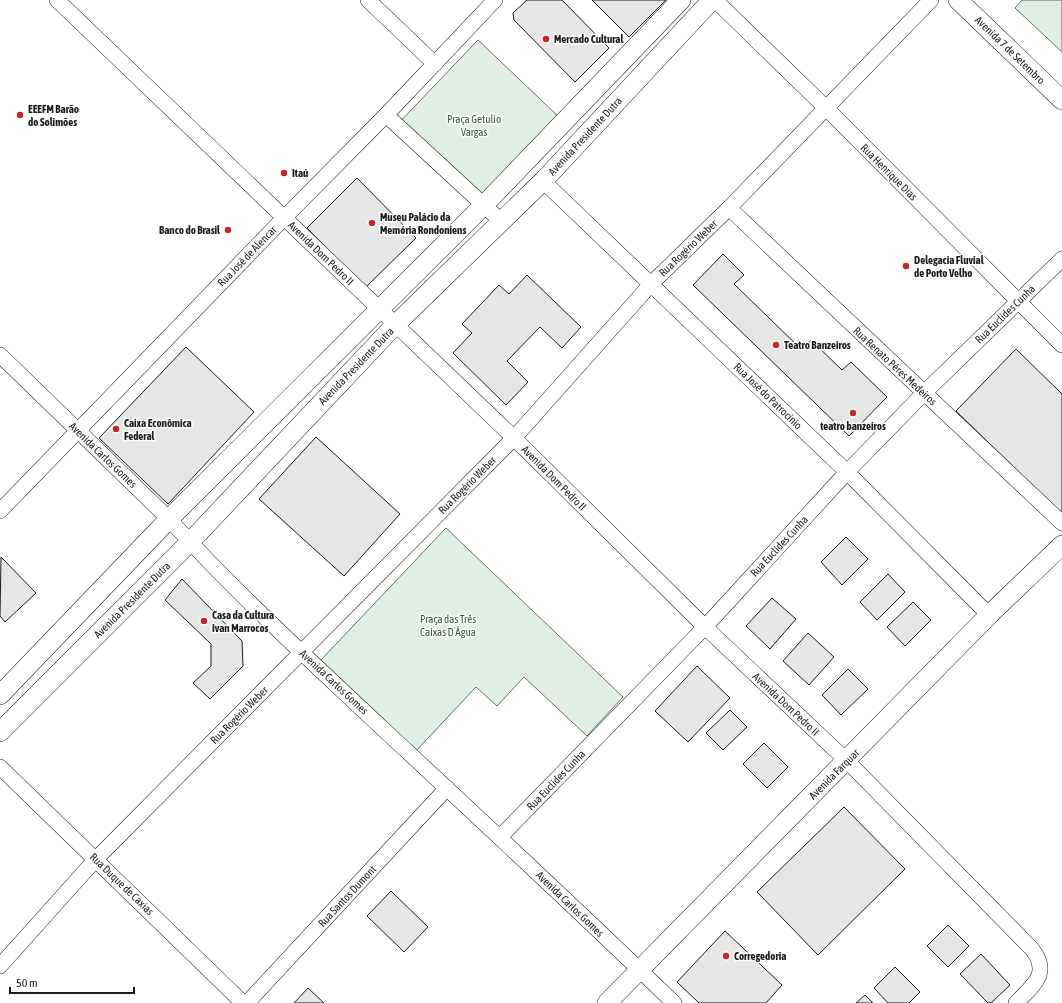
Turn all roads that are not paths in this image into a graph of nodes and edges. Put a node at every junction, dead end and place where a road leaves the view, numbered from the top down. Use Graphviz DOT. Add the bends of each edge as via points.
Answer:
graph roads {
  1 [pos="57,0"];
  2 [pos="368,0"];
  3 [pos="495,0"];
  4 [pos="681,0"];
  5 [pos="712,0"];
  6 [pos="715,0"];
  7 [pos="931,0"];
  8 [pos="958,0"];
  9 [pos="435,64"];
  10 [pos="1062,100"];
  11 [pos="826,108"];
  12 [pos="386,115"];
  13 [pos="543,181"];
  14 [pos="483,206"];
  15 [pos="729,208"];
  16 [pos="284,218"];
  17 [pos="501,221"];
  18 [pos="1062,259"];
  19 [pos="652,283"];
  20 [pos="1018,302"];
  21 [pos="379,308"];
  22 [pos="395,325"];
  23 [pos="1062,345"];
  24 [pos="0,355"];
  25 [pos="924,393"];
  26 [pos="78,430"];
  27 [pos="514,438"];
  28 [pos="847,472"];
  29 [pos="0,511"];
  30 [pos="169,518"];
  31 [pos="1062,523"];
  32 [pos="190,542"];
  33 [pos="1062,545"];
  34 [pos="989,615"];
  35 [pos="705,627"];
  36 [pos="302,652"];
  37 [pos="0,695"];
  38 [pos="0,732"];
  39 [pos="846,761"];
  40 [pos="0,766"];
  41 [pos="447,788"];
  42 [pos="500,837"];
  43 [pos="96,859"];
  44 [pos="0,966"];
  45 [pos="640,970"];
  46 [pos="243,1003"];
  47 [pos="247,1003"];
  48 [pos="607,1003"];
  49 [pos="674,1003"];
  50 [pos="1016,1003"];
  1 -- 16 [label="street, Avenida Dom Pedro II"];
  2 -- 9 [label="street"];
  3 -- 9 [label="street, Rua José de Alencar"];
  4 -- 14 [label="street"];
  5 -- 13 [label="street, Avenida Presidente Dutra"];
  6 -- 11 [label="street, Rua Henrique Dias"];
  7 -- 11 [label="street, Rua Rogério Weber"];
  8 -- 10 [label="street, Avenida 7 de Setembro"];
  9 -- 12 [label="street, Rua José de Alencar"];
  11 -- 15 [label="street, Rua Rogério Weber"];
  11 -- 20 [label="street, Rua Henrique Dias"];
  12 -- 14 [label="street"];
  12 -- 16 [label="street, Rua José de Alencar"];
  13 -- 17 [label="street, Avenida Presidente Dutra"];
  13 -- 19 [label="street, Rua José do Patrocínio"];
  14 -- 17 [label="street"];
  14 -- 21 [label="street"];
  15 -- 19 [label="street, Rua Rogério Weber"];
  15 -- 25 [label="street, Rua Renato Péres Medeiros"];
  16 -- 21 [label="street, Avenida Dom Pedro II"];
  16 -- 26 [label="street, Rua José de Alencar"];
  17 -- 22 [label="street, Avenida Presidente Dutra"];
  18 -- 20 [label="street, Rua Euclides Cunha"];
  19 -- 27 [label="street, Rua Rogério Weber"];
  19 -- 28 [label="street, Rua José do Patrocínio"];
  20 -- 23 [label="street, Rua Henrique Dias"];
  20 -- 25 [label="street, Rua Euclides Cunha"];
  21 -- 22 [label="street, Avenida Dom Pedro II"];
  21 -- 30 [label="street"];
  22 -- 27 [label="street, Avenida Dom Pedro II"];
  22 -- 32 [label="street, Avenida Presidente Dutra"];
  24 -- 26 [label="street, Avenida Carlos Gomes"];
  25 -- 28 [label="street, Rua Euclides Cunha"];
  25 -- 31 [label="street, Rua Renato Péres Medeiros"];
  26 -- 29 [label="street, Rua José de Alencar"];
  26 -- 30 [label="street, Avenida Carlos Gomes"];
  27 -- 35 [label="street, Avenida Dom Pedro II"];
  27 -- 36 [label="street, Rua Rogério Weber"];
  28 -- 34 [label="street, Rua José do Patrocínio"];
  28 -- 35 [label="street, Rua Euclides Cunha"];
  30 -- 32 [label="street, Avenida Carlos Gomes"];
  30 -- 37 [label="street"];
  32 -- 36 [label="street, Avenida Carlos Gomes"];
  32 -- 38 [label="street, Avenida Presidente Dutra"];
  33 -- 34 [label="street, Avenida Farquar"];
  34 -- 39 [label="street, Avenida Farquar"];
  35 -- 39 [label="street, Avenida Dom Pedro II"];
  35 -- 42 [label="street, Rua Euclides Cunha"];
  36 -- 41 [label="street, Avenida Carlos Gomes"];
  36 -- 43 [label="street, Rua Rogério Weber"];
  39 -- 45 [label="street, Avenida Farquar"];
  39 -- 50 [label="street, Avenida Dom Pedro II" via="1032,949 1041,965 1041,973"];
  40 -- 43 [label="street, Rua Duque de Caxias"];
  41 -- 42 [label="street, Avenida Carlos Gomes"];
  41 -- 47 [label="street, Rua Santos Dumont"];
  42 -- 45 [label="street, Avenida Carlos Gomes"];
  43 -- 44 [label="street, Rua Rogério Weber"];
  43 -- 46 [label="street, Rua Duque de Caxias"];
  45 -- 48 [label="street, Avenida Farquar"];
  45 -- 49 [label="street, Avenida Carlos Gomes"];
}
